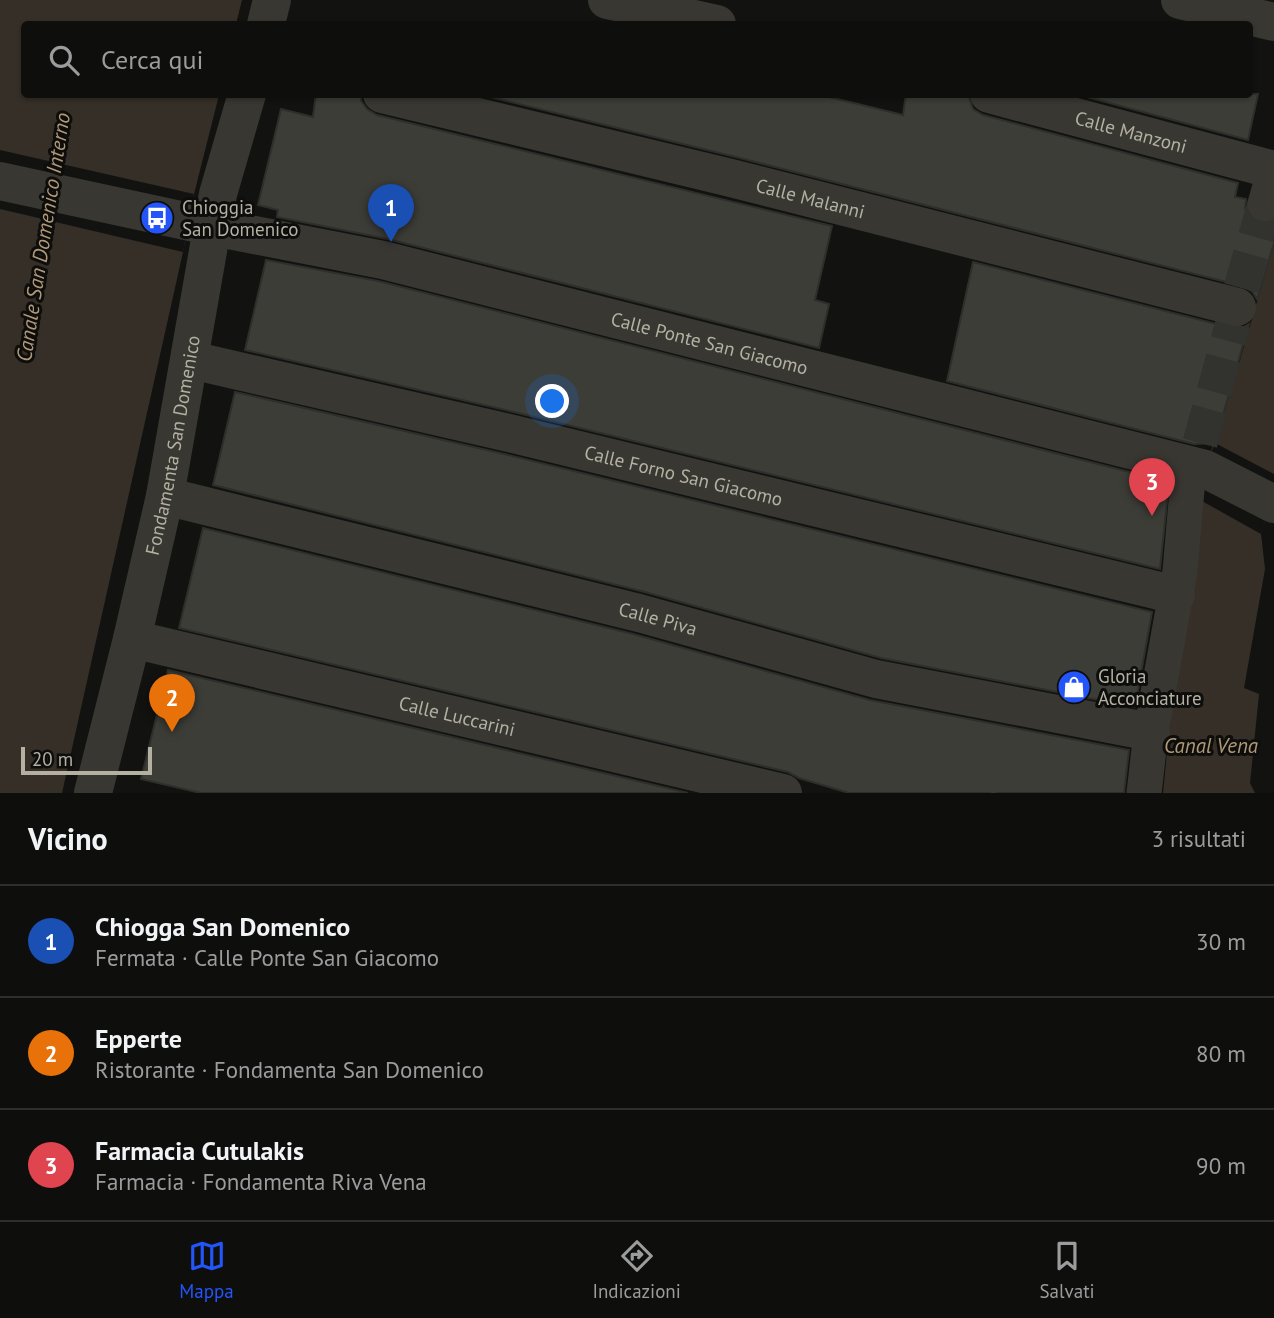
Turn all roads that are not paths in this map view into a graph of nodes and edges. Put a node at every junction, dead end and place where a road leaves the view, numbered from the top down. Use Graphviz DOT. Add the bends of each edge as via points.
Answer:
graph roads {
  1 [pos="272,0"];
  2 [pos="607,0"];
  3 [pos="1180,0"];
  4 [pos="267,21"];
  5 [pos="703,21"];
  6 [pos="1274,22"];
  7 [pos="246,98"];
  8 [pos="399,98"];
  9 [pos="1002,98"];
  10 [pos="0,181"];
  11 [pos="1271,182"];
  12 [pos="203,225"];
  13 [pos="1237,306"];
  14 [pos="191,360"];
  15 [pos="1196,480"];
  16 [pos="165,496"];
  17 [pos="1273,504"];
  18 [pos="1176,595"];
  19 [pos="132,639"];
  20 [pos="1151,732"];
  21 [pos="93,793"];
  22 [pos="783,793"];
  23 [pos="1144,793"];
  1 -- 4 [label="street"];
  2 -- 5 [label="street"];
  3 -- 6 [label="street"];
  7 -- 12 [label="street, Fondamenta San Domenico" via="218,194"];
  8 -- 13 [label="street, Calle Malanni"];
  9 -- 11 [label="street, Calle Manzoni"];
  10 -- 12 [label="street, Calle Ponte San Giacomo"];
  12 -- 14 [label="street, Fondamenta San Domenico"];
  12 -- 15 [label="street, Calle Ponte San Giacomo" via="383,260"];
  14 -- 16 [label="street, Fondamenta San Domenico"];
  14 -- 18 [label="street, Calle Forno San Giacomo"];
  15 -- 17 [label="street, Calle Ponte San Giacomo"];
  15 -- 18 [label="street"];
  16 -- 19 [label="street, Fondamenta San Domenico"];
  16 -- 20 [label="street, Calle Piva" via="639,613 876,679"];
  18 -- 20 [label="street"];
  19 -- 21 [label="street, Fondamenta San Domenico"];
  19 -- 22 [label="street, Calle Luccarini"];
  20 -- 23 [label="street"];
}
